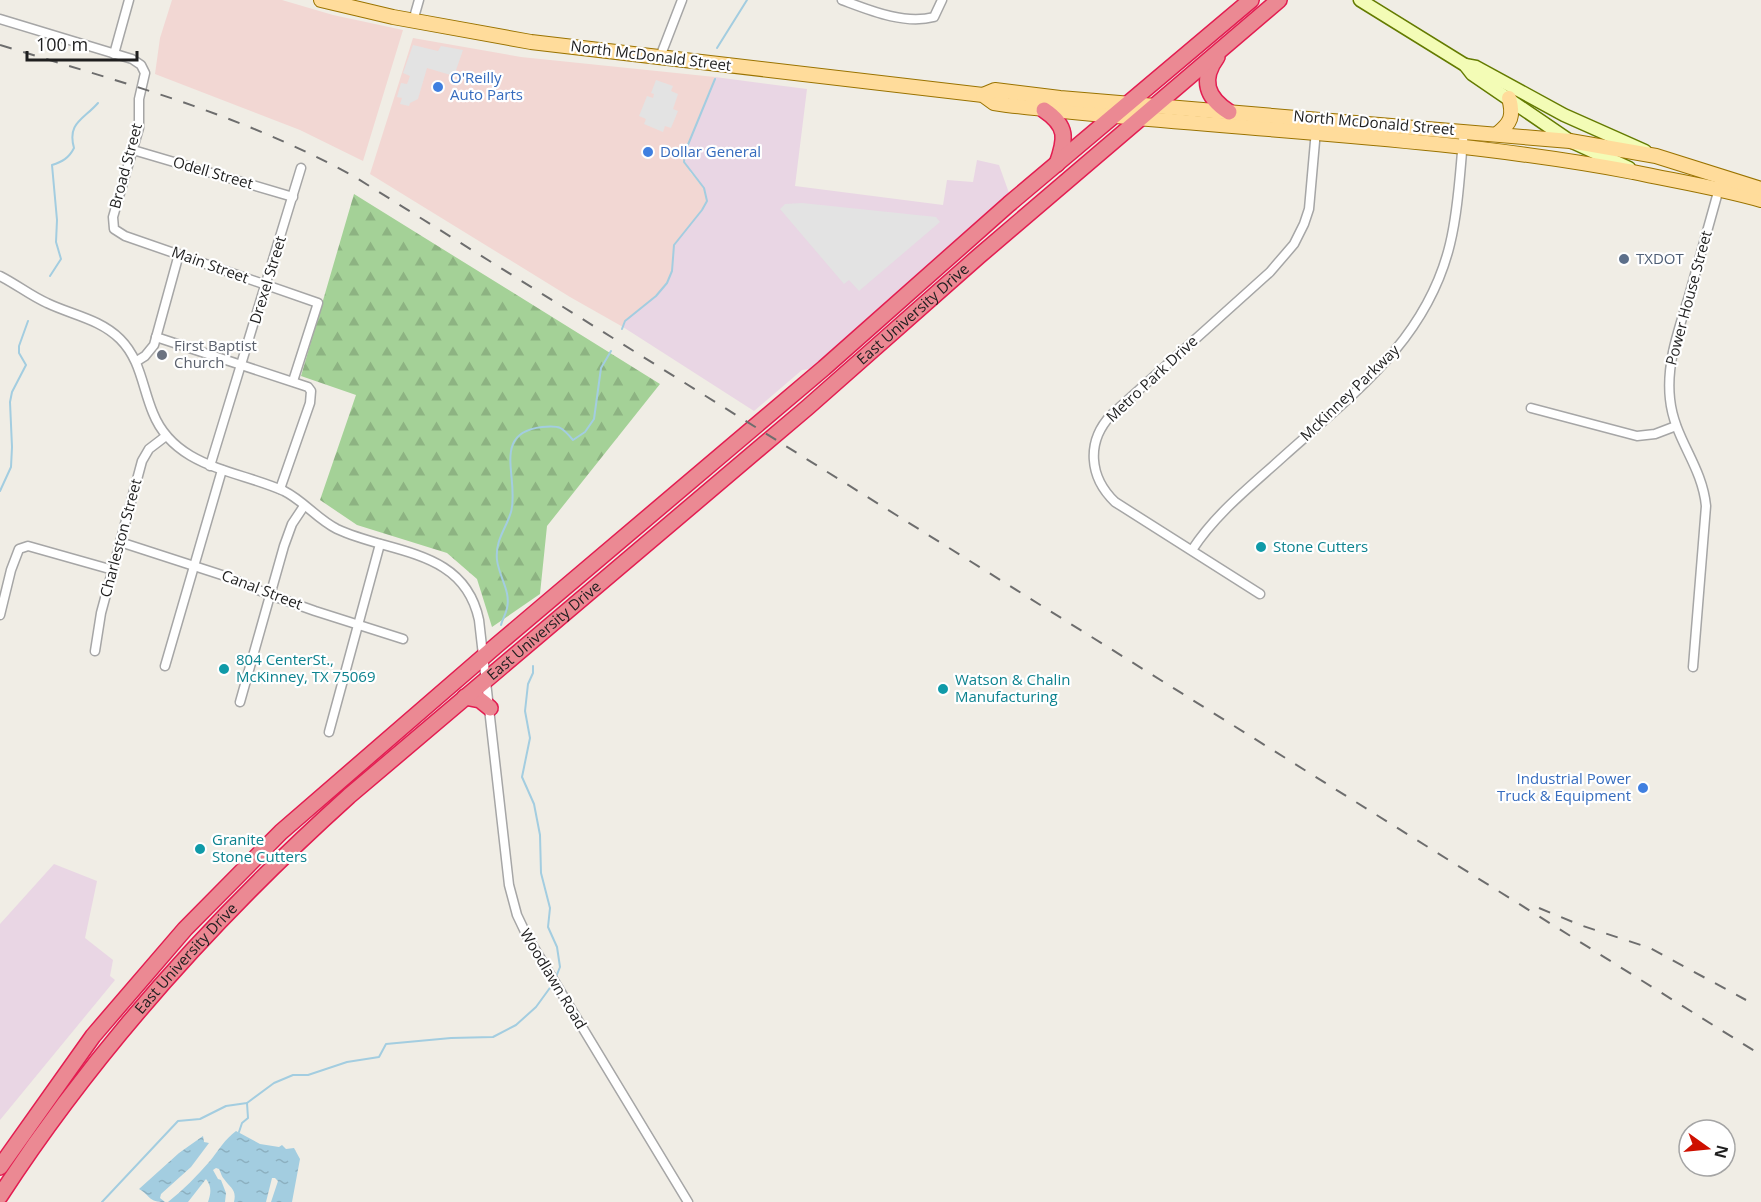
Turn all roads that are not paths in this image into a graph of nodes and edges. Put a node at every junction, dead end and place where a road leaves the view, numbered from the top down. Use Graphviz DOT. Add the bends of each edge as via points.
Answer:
graph roads {
  1 [pos="129,0"];
  2 [pos="321,0"];
  3 [pos="419,0"];
  4 [pos="682,0"];
  5 [pos="842,0"];
  6 [pos="942,0"];
  7 [pos="1251,0"];
  8 [pos="1279,0"];
  9 [pos="1360,0"];
  10 [pos="0,19"];
  11 [pos="413,21"];
  12 [pos="1231,41"];
  13 [pos="114,54"];
  14 [pos="660,57"];
  15 [pos="1465,65"];
  16 [pos="983,95"];
  17 [pos="1509,98"];
  18 [pos="1129,103"];
  19 [pos="1155,106"];
  20 [pos="1044,110"];
  21 [pos="1229,112"];
  22 [pos="1114,116"];
  23 [pos="1140,118"];
  24 [pos="1316,125"];
  25 [pos="1464,131"];
  26 [pos="1497,134"];
  27 [pos="1570,141"];
  28 [pos="1462,146"];
  29 [pos="134,150"];
  30 [pos="1656,156"];
  31 [pos="1057,164"];
  32 [pos="301,168"];
  33 [pos="1647,175"];
  34 [pos="1720,183"];
  35 [pos="1761,189"];
  36 [pos="293,197"];
  37 [pos="1761,200"];
  38 [pos="113,218"];
  39 [pos="967,241"];
  40 [pos="179,254"];
  41 [pos="979,256"];
  42 [pos="0,276"];
  43 [pos="266,286"];
  44 [pos="156,337"];
  45 [pos="136,361"];
  46 [pos="241,364"];
  47 [pos="293,381"];
  48 [pos="1531,408"];
  49 [pos="1676,426"];
  50 [pos="166,436"];
  51 [pos="210,466"];
  52 [pos="222,470"];
  53 [pos="280,489"];
  54 [pos="304,506"];
  55 [pos="120,542"];
  56 [pos="380,544"];
  57 [pos="1192,550"];
  58 [pos="606,553"];
  59 [pos="195,566"];
  60 [pos="619,567"];
  61 [pos="113,570"];
  62 [pos="1260,594"];
  63 [pos="270,595"];
  64 [pos="0,615"];
  65 [pos="359,625"];
  66 [pos="403,639"];
  67 [pos="95,651"];
  68 [pos="483,657"];
  69 [pos="165,666"];
  70 [pos="1693,667"];
  71 [pos="486,679"];
  72 [pos="465,697"];
  73 [pos="240,702"];
  74 [pos="490,708"];
  75 [pos="329,732"];
  76 [pos="369,755"];
  77 [pos="380,770"];
  78 [pos="131,991"];
  79 [pos="144,1003"];
  80 [pos="0,1167"];
  81 [pos="0,1196"];
  82 [pos="688,1202"];
  1 -- 13 [label="street"];
  2 -- 11 [label="main road, North McDonald Street"];
  3 -- 11 [label="street"];
  4 -- 14 [label="street"];
  5 -- 6 [label="street" via="896,17 925,20 934,18"];
  7 -- 18 [label="highway, East University Drive"];
  8 -- 12 [label="highway"];
  9 -- 15 [label="street"];
  10 -- 13 [label="street"];
  11 -- 14 [label="main road, North McDonald Street" via="531,42"];
  12 -- 19 [label="highway, East University Drive"];
  12 -- 21 [label="highway" via="1212,66 1208,79 1213,99"];
  13 -- 29 [label="street, Broad Street" via="139,63 144,71"];
  14 -- 16 [label="main road, North McDonald Street"];
  15 -- 17 [label="street"];
  15 -- 30 [label="street"];
  16 -- 18 [label="main road, North McDonald Street" via="995,90"];
  16 -- 20 [label="main road, North McDonald Street" via="994,103"];
  17 -- 26 [label="main road" via="1511,119"];
  17 -- 27 [label="street"];
  18 -- 19 [label="main road, North McDonald Street"];
  18 -- 22 [label="highway, East University Drive"];
  19 -- 21 [label="main road, North McDonald Street"];
  19 -- 23 [label="highway, East University Drive"];
  20 -- 22 [label="main road, North McDonald Street"];
  20 -- 31 [label="highway" via="1055,118 1064,134"];
  21 -- 24 [label="main road, North McDonald Street"];
  22 -- 23 [label="main road, North McDonald Street"];
  22 -- 31 [label="highway, East University Drive"];
  23 -- 24 [label="main road, North McDonald Street"];
  23 -- 41 [label="highway, East University Drive"];
  24 -- 25 [label="main road, North McDonald Street"];
  24 -- 28 [label="main road, North McDonald Street"];
  24 -- 57 [label="street, Metro Park Drive" via="1309,209 1294,244 1270,272 1111,415 1096,439 1094,469 1104,490 1121,506"];
  25 -- 26 [label="main road, North McDonald Street"];
  25 -- 28 [label="street, McKinney Parkway"];
  26 -- 27 [label="main road, North McDonald Street"];
  27 -- 30 [label="main road, North McDonald Street"];
  27 -- 33 [label="street"];
  28 -- 33 [label="main road, North McDonald Street"];
  28 -- 57 [label="street, McKinney Parkway" via="1447,255 1431,298 1411,331 1375,373 1214,519"];
  29 -- 36 [label="street, Odell Street"];
  29 -- 38 [label="street, Broad Street"];
  30 -- 34 [label="main road, North McDonald Street"];
  31 -- 39 [label="highway, East University Drive"];
  32 -- 36 [label="street, Drexel Street"];
  33 -- 34 [label="main road, North McDonald Street"];
  34 -- 35 [label="main road, North McDonald Street"];
  34 -- 37 [label="main road, North McDonald Street"];
  34 -- 49 [label="street, Power House Street" via="1671,362 1670,399"];
  36 -- 43 [label="street, Drexel Street"];
  38 -- 40 [label="street, Main Street" via="114,229 119,233"];
  39 -- 41 [label="highway"];
  39 -- 58 [label="highway, East University Drive"];
  40 -- 43 [label="street, Main Street"];
  40 -- 44 [label="street"];
  41 -- 60 [label="highway, East University Drive"];
  42 -- 45 [label="street" via="45,302 104,326 121,340"];
  43 -- 46 [label="street, Drexel Street"];
  43 -- 47 [label="street, Main Street" via="318,303"];
  44 -- 45 [label="street" via="150,351"];
  44 -- 46 [label="street"];
  45 -- 50 [label="street" via="153,413"];
  46 -- 47 [label="street"];
  46 -- 51 [label="street, Drexel Street"];
  47 -- 53 [label="street" via="308,387 312,396"];
  48 -- 49 [label="street" via="1636,436"];
  49 -- 70 [label="street, Power House Street" via="1697,468 1706,506"];
  50 -- 51 [label="street, Woodlawn Road" via="185,454"];
  50 -- 55 [label="street, Charleston Street" via="144,456"];
  51 -- 52 [label="street, Woodlawn Road"];
  52 -- 53 [label="street, Woodlawn Road"];
  52 -- 59 [label="street"];
  53 -- 54 [label="street, Woodlawn Road"];
  54 -- 56 [label="street, Woodlawn Road" via="333,527"];
  54 -- 63 [label="street" via="286,538"];
  55 -- 59 [label="street, Canal Street"];
  55 -- 61 [label="street, Charleston Street"];
  56 -- 65 [label="street"];
  56 -- 68 [label="street, Woodlawn Road" via="430,560 455,575 476,608"];
  57 -- 62 [label="street, Metro Park Drive"];
  58 -- 60 [label="highway"];
  58 -- 68 [label="highway, East University Drive"];
  59 -- 63 [label="street, Canal Street"];
  59 -- 69 [label="street"];
  60 -- 71 [label="highway, East University Drive"];
  61 -- 64 [label="street" via="28,546 20,549"];
  61 -- 67 [label="street, Charleston Street"];
  63 -- 65 [label="street, Canal Street"];
  63 -- 73 [label="street"];
  65 -- 66 [label="street, Canal Street"];
  65 -- 75 [label="street"];
  68 -- 71 [label="street, Woodlawn Road"];
  68 -- 76 [label="highway, East University Drive"];
  71 -- 72 [label="highway, East University Drive"];
  71 -- 74 [label="street, Woodlawn Road"];
  72 -- 74 [label="highway" via="480,700"];
  72 -- 77 [label="highway, East University Drive"];
  74 -- 82 [label="street, Woodlawn Road" via="508,879 517,915"];
  76 -- 77 [label="highway"];
  76 -- 78 [label="highway, East University Drive" via="238,874"];
  77 -- 79 [label="highway, East University Drive" via="259,880"];
  78 -- 79 [label="highway"];
  78 -- 80 [label="highway, East University Drive" via="87,1044"];
  79 -- 81 [label="highway, East University Drive"];
}
